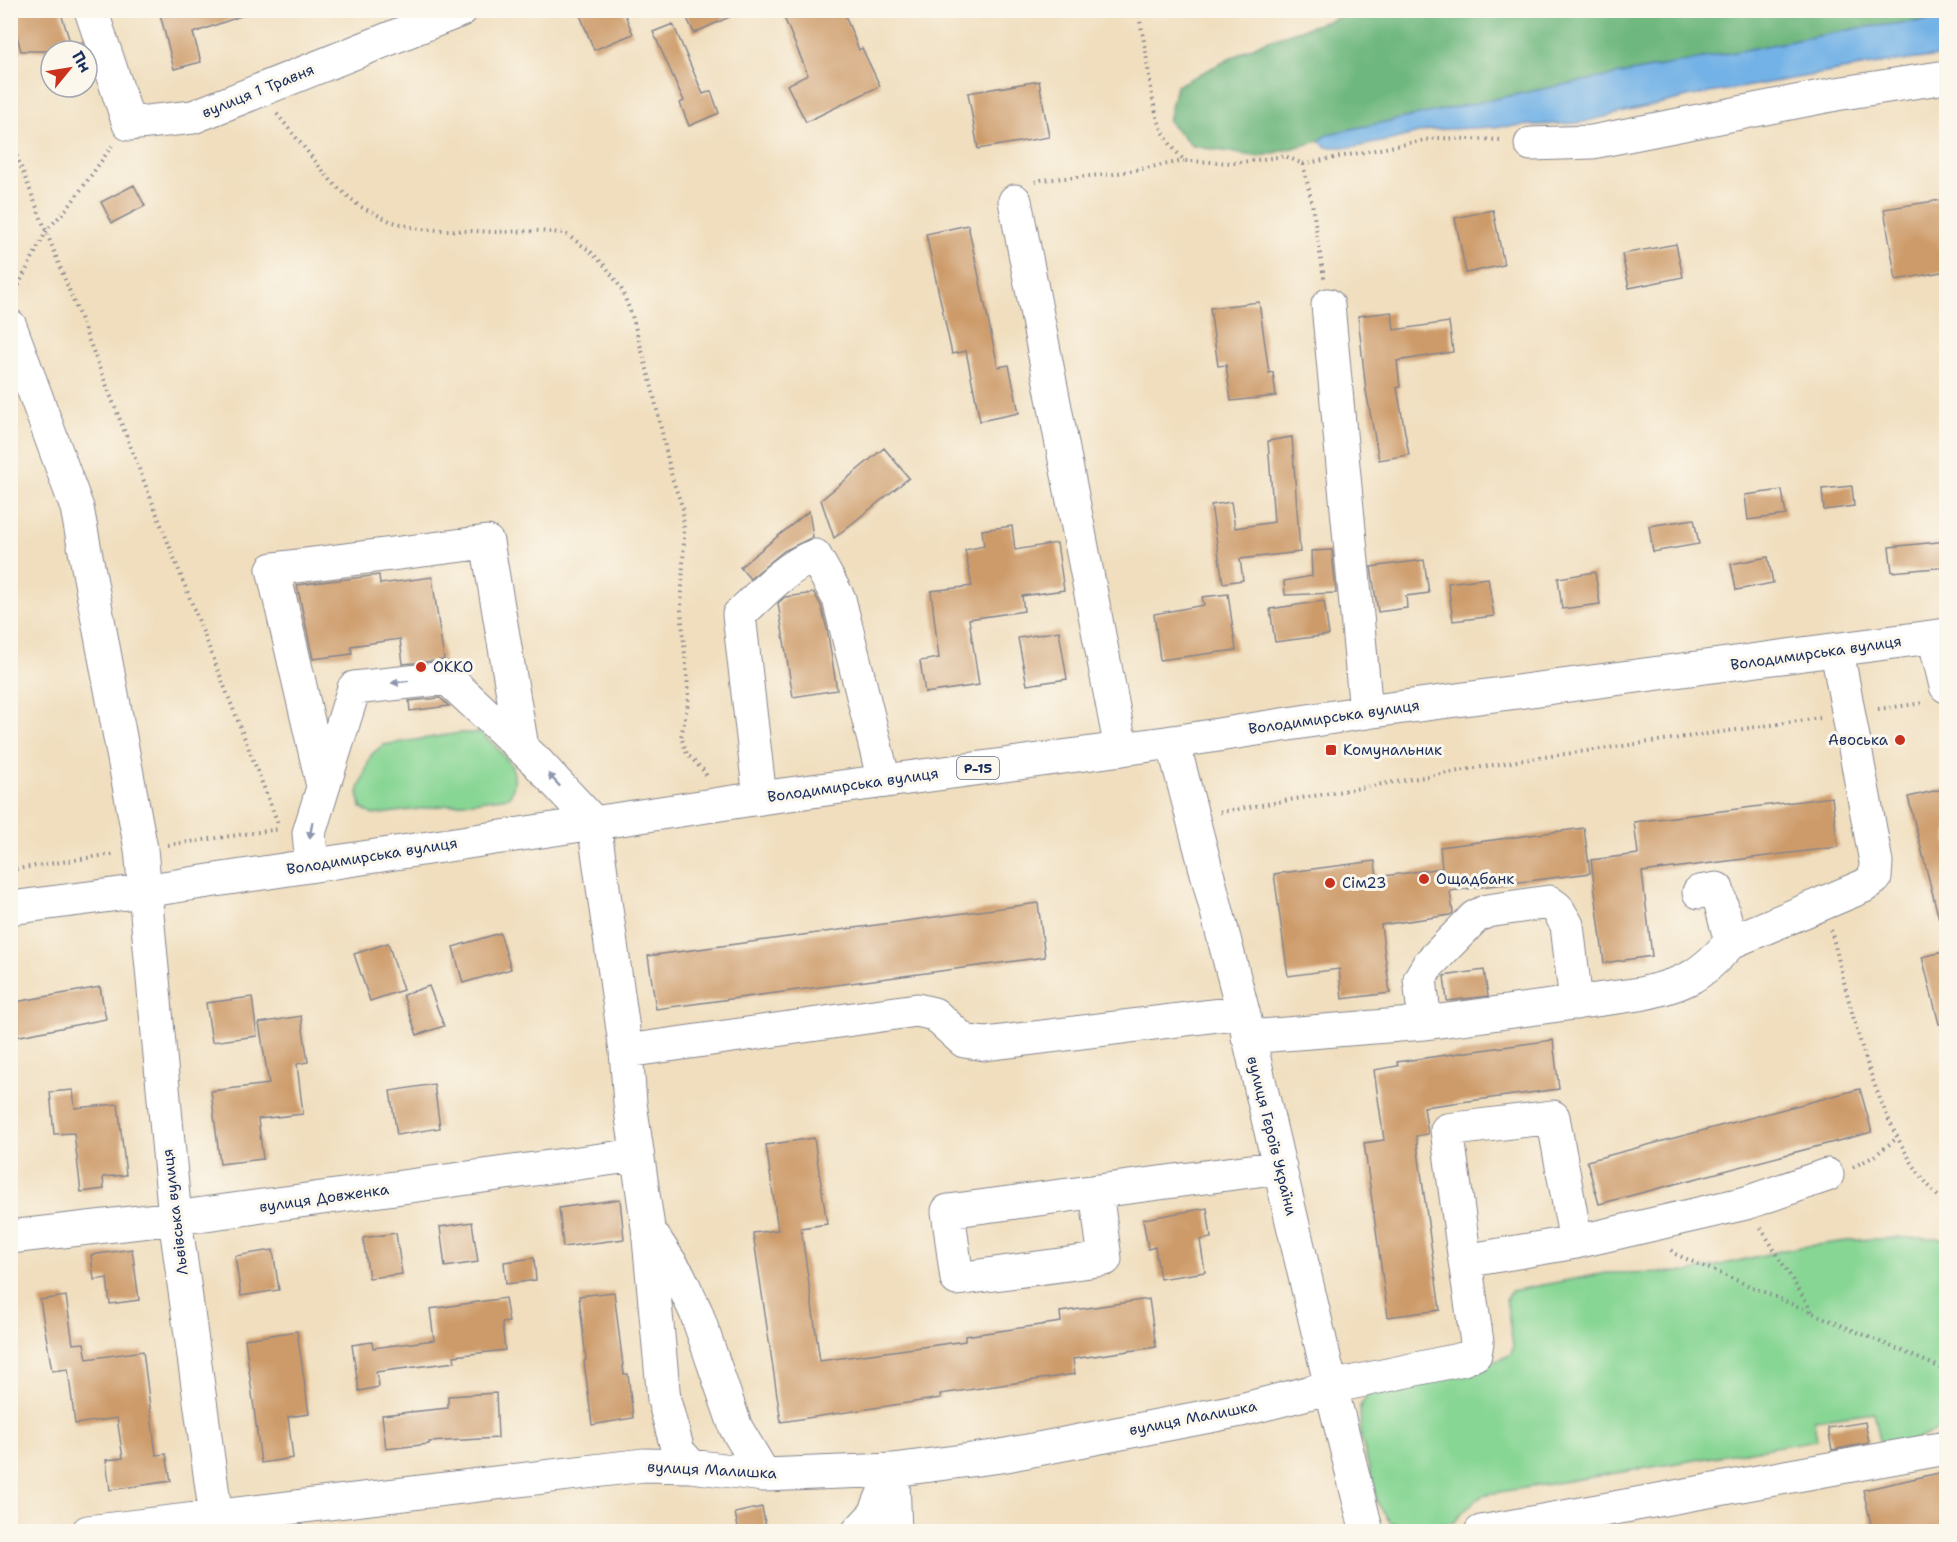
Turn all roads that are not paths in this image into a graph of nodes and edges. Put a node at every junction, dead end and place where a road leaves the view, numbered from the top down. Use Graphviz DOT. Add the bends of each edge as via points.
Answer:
graph roads {
  1 [pos="91,10"];
  2 [pos="461,10"];
  3 [pos="1947,77"];
  4 [pos="1531,144"];
  5 [pos="1015,201"];
  6 [pos="1328,305"];
  7 [pos="12,314"];
  8 [pos="1940,636"];
  9 [pos="1837,651"];
  10 [pos="1941,693"];
  11 [pos="1366,712"];
  12 [pos="1173,742"];
  13 [pos="522,747"];
  14 [pos="1121,749"];
  15 [pos="885,781"];
  16 [pos="323,787"];
  17 [pos="760,798"];
  18 [pos="594,823"];
  19 [pos="312,865"];
  20 [pos="143,891"];
  21 [pos="1699,892"];
  22 [pos="10,908"];
  23 [pos="1731,942"];
  24 [pos="1576,1003"];
  25 [pos="1425,1023"];
  26 [pos="1245,1025"];
  27 [pos="626,1051"];
  28 [pos="637,1155"];
  29 [pos="1280,1167"];
  30 [pos="1827,1175"];
  31 [pos="1096,1191"];
  32 [pos="174,1218"];
  33 [pos="648,1228"];
  34 [pos="10,1237"];
  35 [pos="1576,1242"];
  36 [pos="1465,1261"];
  37 [pos="1331,1387"];
  38 [pos="1947,1448"];
  39 [pos="691,1466"];
  40 [pos="893,1470"];
  41 [pos="764,1474"];
  42 [pos="217,1524"];
  43 [pos="88,1532"];
  44 [pos="858,1532"];
  45 [pos="895,1532"];
  46 [pos="1367,1532"];
  47 [pos="1481,1532"];
  1 -- 2 [label="street, вулиця 1 Травня" via="129,124 193,117"];
  3 -- 4 [label="street" via="1836,94 1592,142"];
  5 -- 14 [label="street"];
  6 -- 11 [label="street"];
  7 -- 20 [label="street, Львівська вулиця" via="77,508 141,849"];
  8 -- 9 [label="street, Володимирська вулиця / Р-15"];
  8 -- 10 [label="street"];
  9 -- 11 [label="street, Володимирська вулиця / Р-15"];
  9 -- 23 [label="street" via="1876,862 1875,878"];
  11 -- 12 [label="street, Володимирська вулиця / Р-15"];
  12 -- 14 [label="street, Володимирська вулиця / Р-15"];
  12 -- 26 [label="street, вулиця Героїв України"];
  13 -- 16 [label="street, one-way" via="447,678 354,688"];
  13 -- 16 [label="street" via="487,542 273,569"];
  18 -- 13 [label="street, one-way"];
  14 -- 15 [label="street, Володимирська вулиця / Р-15"];
  15 -- 17 [label="street, Володимирська вулиця / Р-15"];
  15 -- 17 [label="street" via="839,599 815,556 803,560 739,615"];
  16 -- 19 [label="street, one-way" via="309,833"];
  17 -- 18 [label="street, Володимирська вулиця / Р-15"];
  18 -- 19 [label="street, Володимирська вулиця / Р-15"];
  18 -- 27 [label="street"];
  19 -- 20 [label="street, Володимирська вулиця / Р-15"];
  20 -- 22 [label="street, Володимирська вулиця / Р-15"];
  20 -- 32 [label="street, Львівська вулиця"];
  21 -- 23 [label="street" via="1717,889"];
  23 -- 24 [label="street" via="1694,977 1670,987"];
  24 -- 25 [label="street"];
  24 -- 25 [label="street" via="1567,925 1557,908 1549,902 1539,903 1487,910 1475,917 1429,964 1420,979"];
  25 -- 26 [label="street"];
  26 -- 27 [label="street" via="985,1044 964,1041 934,1014 917,1011"];
  26 -- 29 [label="street, вулиця Героїв України"];
  27 -- 28 [label="street"];
  28 -- 32 [label="street, вулиця Довженка"];
  28 -- 33 [label="street"];
  29 -- 31 [label="street"];
  29 -- 37 [label="street, вулиця Героїв України"];
  30 -- 35 [label="street" via="1746,1203"];
  31 -- 31 [label="street" via="1105,1259 957,1279 948,1211"];
  32 -- 34 [label="street, вулиця Довженка"];
  32 -- 42 [label="street, Львівська вулиця"];
  33 -- 39 [label="street" via="664,1400 678,1451"];
  33 -- 41 [label="street" via="679,1276 696,1312 736,1428"];
  35 -- 36 [label="street"];
  35 -- 36 [label="street" via="1553,1117 1447,1130"];
  36 -- 37 [label="street, вулиця Малишка" via="1477,1342 1475,1354"];
  37 -- 40 [label="street, вулиця Малишка" via="1241,1410 1024,1451"];
  37 -- 46 [label="street, вулиця Героїв України"];
  38 -- 47 [label="street"];
  39 -- 41 [label="street, вулиця Малишка"];
  39 -- 42 [label="street, вулиця Малишка" via="644,1465"];
  40 -- 41 [label="street, вулиця Малишка"];
  40 -- 44 [label="street" via="875,1514"];
  40 -- 45 [label="street"];
  42 -- 43 [label="street, вулиця Малишка"];
}
